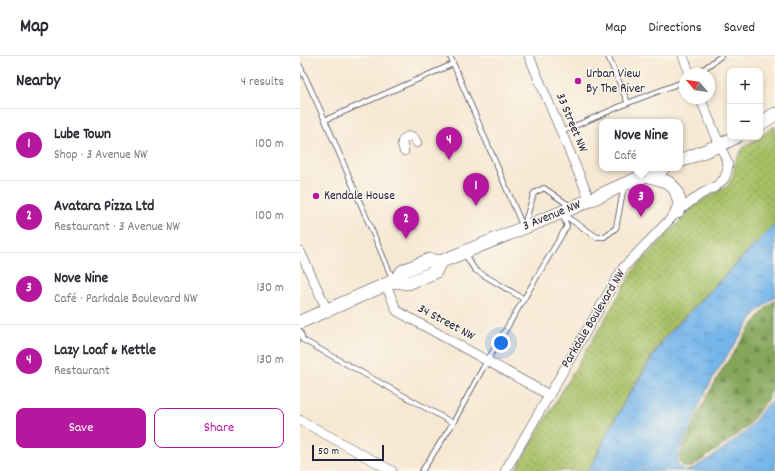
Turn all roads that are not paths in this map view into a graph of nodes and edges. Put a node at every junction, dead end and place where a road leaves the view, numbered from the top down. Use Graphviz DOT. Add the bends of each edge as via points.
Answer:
graph roads {
  1 [pos="450,56"];
  2 [pos="529,56"];
  3 [pos="608,56"];
  4 [pos="683,56"];
  5 [pos="721,56"];
  6 [pos="453,64"];
  7 [pos="300,66"];
  8 [pos="688,68"];
  9 [pos="705,68"];
  10 [pos="679,83"];
  11 [pos="628,103"];
  12 [pos="703,104"];
  13 [pos="775,114"];
  14 [pos="325,120"];
  15 [pos="763,122"];
  16 [pos="561,132"];
  17 [pos="730,140"];
  18 [pos="417,143"];
  19 [pos="720,145"];
  20 [pos="404,151"];
  21 [pos="683,160"];
  22 [pos="656,171"];
  23 [pos="646,175"];
  24 [pos="625,184"];
  25 [pos="590,200"];
  26 [pos="567,210"];
  27 [pos="677,212"];
  28 [pos="523,228"];
  29 [pos="300,251"];
  30 [pos="463,252"];
  31 [pos="390,283"];
  32 [pos="524,299"];
  33 [pos="327,310"];
  34 [pos="300,322"];
  35 [pos="300,331"];
  36 [pos="488,360"];
  37 [pos="549,395"];
  38 [pos="300,420"];
  39 [pos="453,423"];
  40 [pos="392,471"];
  41 [pos="422,471"];
  42 [pos="505,471"];
  1 -- 6 [label="lane"];
  2 -- 16 [label="street, 33 Street NW"];
  3 -- 11 [label="lane"];
  4 -- 8 [label="street"];
  5 -- 9 [label="lane"];
  6 -- 14 [label="lane"];
  6 -- 28 [label="lane"];
  7 -- 14 [label="lane"];
  10 -- 11 [label="lane"];
  11 -- 16 [label="lane"];
  12 -- 19 [label="street, Parkdale Boulevard NW"];
  13 -- 15 [label="main road"];
  14 -- 31 [label="lane"];
  16 -- 25 [label="street, 33 Street NW"];
  17 -- 19 [label="main road"];
  18 -- 20 [label="street" via="411,136 406,137 402,144"];
  19 -- 21 [label="main road"];
  19 -- 27 [label="street, Parkdale Boulevard NW" via="728,164 724,179"];
  22 -- 23 [label="main road, 3 Avenue NW"];
  23 -- 24 [label="main road, 3 Avenue NW"];
  23 -- 27 [label="main road" via="670,183 675,188 680,205"];
  24 -- 25 [label="main road, 3 Avenue NW"];
  24 -- 26 [label="lane" via="616,228 604,237 597,237"];
  25 -- 26 [label="main road, 3 Avenue NW"];
  26 -- 28 [label="main road, 3 Avenue NW"];
  26 -- 28 [label="lane" via="544,188 534,192"];
  26 -- 32 [label="lane" via="566,226"];
  27 -- 37 [label="street, Parkdale Boulevard NW" via="623,268"];
  28 -- 30 [label="main road, 3 Avenue NW"];
  29 -- 33 [label="street"];
  30 -- 31 [label="main road, 3 Avenue NW" via="440,262 435,272 408,283"];
  30 -- 32 [label="lane" via="475,270"];
  31 -- 33 [label="main road, 3 Avenue NW"];
  31 -- 36 [label="street, 34 Street NW" via="397,311"];
  32 -- 36 [label="lane"];
  33 -- 34 [label="main road, 3 Avenue NW"];
  35 -- 39 [label="lane" via="304,340"];
  36 -- 37 [label="street, 34 Street NW"];
  36 -- 39 [label="lane"];
  37 -- 42 [label="street, Parkdale Boulevard NW"];
  38 -- 40 [label="street"];
  39 -- 41 [label="lane"];
}
